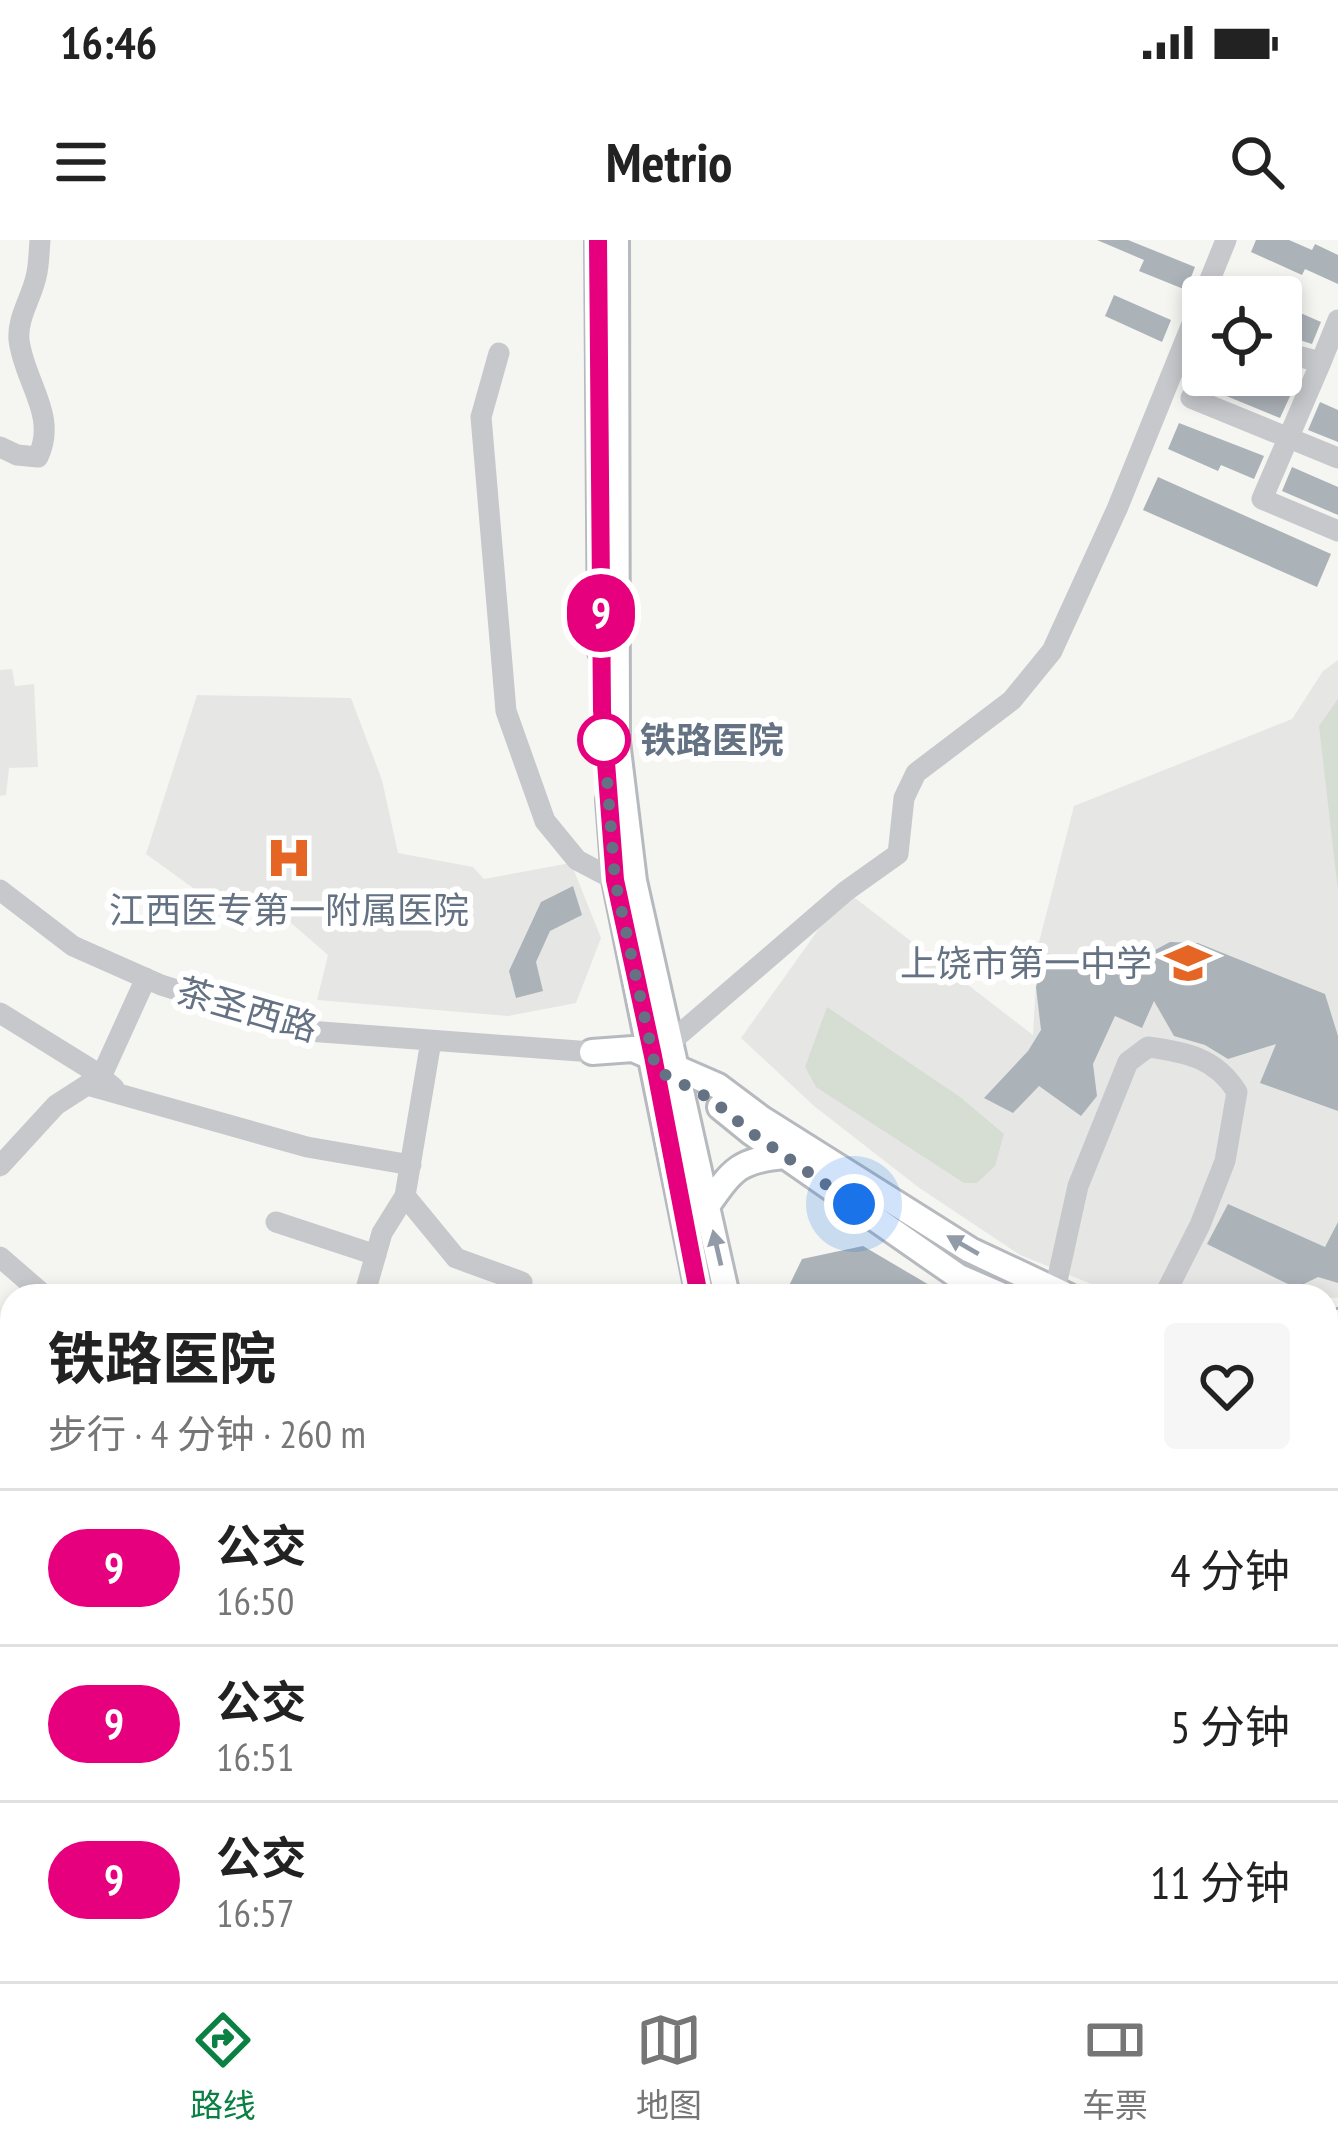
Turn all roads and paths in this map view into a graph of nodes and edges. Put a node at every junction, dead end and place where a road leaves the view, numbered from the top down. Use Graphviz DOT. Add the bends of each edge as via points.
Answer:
graph roads {
  1 [pos="40,240"];
  2 [pos="598,240"];
  3 [pos="616,240"];
  4 [pos="1226,240"];
  5 [pos="1214,276"];
  6 [pos="1338,320"];
  7 [pos="499,353"];
  8 [pos="1302,357"];
  9 [pos="1182,362"];
  10 [pos="1321,362"];
  11 [pos="1191,398"];
  12 [pos="1289,438"];
  13 [pos="0,447"];
  14 [pos="1338,458"];
  15 [pos="1338,531"];
  16 [pos="615,880"];
  17 [pos="0,890"];
  18 [pos="146,978"];
  19 [pos="0,1013"];
  20 [pos="431,1041"];
  21 [pos="592,1052"];
  22 [pos="667,1063"];
  23 [pos="101,1077"];
  24 [pos="124,1096"];
  25 [pos="9,1143"];
  26 [pos="785,1156"];
  27 [pos="411,1165"];
  28 [pos="0,1166"];
  29 [pos="405,1196"];
  30 [pos="707,1206"];
  31 [pos="276,1222"];
  32 [pos="376,1255"];
  33 [pos="0,1257"];
  34 [pos="522,1282"];
  35 [pos="31,1284"];
  36 [pos="368,1284"];
  37 [pos="697,1284"];
  38 [pos="725,1284"];
  39 [pos="975,1284"];
  40 [pos="1042,1284"];
  41 [pos="1062,1284"];
  42 [pos="1170,1284"];
  1 -- 13 [label="street" via="19,340 47,426 38,457"];
  2 -- 16 [label="main road" via="602,710"];
  3 -- 22 [label="main road" via="617,741"];
  4 -- 5 [label="street"];
  6 -- 10 [label="street"];
  7 -- 16 [label="street" via="481,417 506,711 545,820 577,860"];
  8 -- 10 [label="street"];
  9 -- 22 [label="street" via="1042,667 916,773 904,798 898,854 846,891"];
  10 -- 12 [label="street"];
  11 -- 12 [label="street"];
  12 -- 14 [label="street"];
  12 -- 15 [label="street" via="1262,499"];
  16 -- 22 [label="main road"];
  17 -- 18 [label="street, 茶圣西路" via="73,946"];
  18 -- 20 [label="street, 茶圣西路" via="308,1031"];
  18 -- 23 [label="street"];
  19 -- 23 [label="street"];
  20 -- 21 [label="street, 茶圣西路"];
  20 -- 27 [label="street"];
  21 -- 22 [label="main road, 茶圣西路" via="633,1049"];
  22 -- 26 [label="main road, 茶圣西路"];
  22 -- 30 [label="main road"];
  22 -- 37 [label="main road"];
  40 -- 22 [label="main road, 茶圣西路, one-way" via="970,1250 718,1086"];
  23 -- 24 [label="street"];
  24 -- 25 [label="street" via="87,1085"];
  24 -- 27 [label="street" via="307,1148"];
  25 -- 28 [label="street"];
  26 -- 30 [label="main road" via="751,1159"];
  26 -- 39 [label="main road, 茶圣西路"];
  27 -- 29 [label="street"];
  29 -- 32 [label="street"];
  29 -- 34 [label="street" via="456,1258"];
  38 -- 30 [label="main road, one-way"];
  31 -- 32 [label="street"];
  32 -- 36 [label="street"];
  33 -- 35 [label="street"];
  41 -- 42 [label="street" via="1078,1186 1128,1062 1148,1048 1222,1069 1237,1092 1225,1161"];
}
